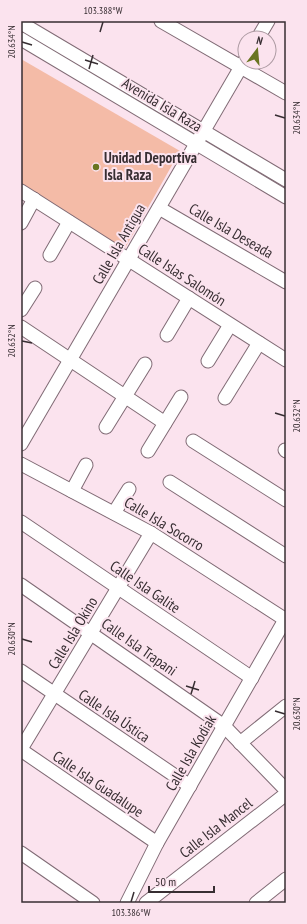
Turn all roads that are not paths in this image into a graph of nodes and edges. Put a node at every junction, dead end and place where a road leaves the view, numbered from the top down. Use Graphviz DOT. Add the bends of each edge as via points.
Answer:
graph roads {
  1 [pos="162,21"];
  2 [pos="268,21"];
  3 [pos="21,23"];
  4 [pos="263,30"];
  5 [pos="21,39"];
  6 [pos="237,61"];
  7 [pos="239,70"];
  8 [pos="252,70"];
  9 [pos="286,93"];
  10 [pos="203,132"];
  11 [pos="196,144"];
  12 [pos="286,180"];
  13 [pos="21,191"];
  14 [pos="286,197"];
  15 [pos="34,199"];
  16 [pos="159,208"];
  17 [pos="69,222"];
  18 [pos="21,223"];
  19 [pos="50,255"];
  20 [pos="128,260"];
  21 [pos="286,282"];
  22 [pos="35,288"];
  23 [pos="189,298"];
  24 [pos="21,310"];
  25 [pos="230,325"];
  26 [pos="21,327"];
  27 [pos="167,335"];
  28 [pos="259,343"];
  29 [pos="70,360"];
  30 [pos="286,360"];
  31 [pos="208,361"];
  32 [pos="144,364"];
  33 [pos="124,397"];
  34 [pos="181,397"];
  35 [pos="225,398"];
  36 [pos="165,423"];
  37 [pos="106,427"];
  38 [pos="193,441"];
  39 [pos="21,444"];
  40 [pos="148,451"];
  41 [pos="21,464"];
  42 [pos="86,465"];
  43 [pos="170,482"];
  44 [pos="129,489"];
  45 [pos="72,491"];
  46 [pos="286,500"];
  47 [pos="114,513"];
  48 [pos="21,522"];
  49 [pos="151,533"];
  50 [pos="286,556"];
  51 [pos="21,585"];
  52 [pos="119,588"];
  53 [pos="286,619"];
  54 [pos="92,634"];
  55 [pos="21,671"];
  56 [pos="252,678"];
  57 [pos="54,694"];
  58 [pos="286,706"];
  59 [pos="224,726"];
  60 [pos="240,743"];
  61 [pos="21,750"];
  62 [pos="190,786"];
  63 [pos="286,790"];
  64 [pos="286,794"];
  65 [pos="157,843"];
  66 [pos="21,853"];
  67 [pos="286,879"];
  68 [pos="93,903"];
  69 [pos="126,903"];
  70 [pos="146,903"];
  71 [pos="256,903"];
  1 -- 6 [label="street"];
  2 -- 4 [label="street"];
  3 -- 10 [label="street, Avenida Isla Raza"];
  5 -- 11 [label="street, Avenida Isla Raza"];
  7 -- 10 [label="street, Calle Isla Antigua"];
  8 -- 9 [label="street"];
  10 -- 11 [label="street, Calle Isla Antigua"];
  10 -- 12 [label="street, Avenida Isla Raza"];
  11 -- 14 [label="street, Avenida Isla Raza"];
  11 -- 16 [label="street, Calle Isla Antigua"];
  13 -- 15 [label="street, Calle Islas Salomón"];
  15 -- 17 [label="street, Calle Islas Salomón"];
  15 -- 18 [label="street"];
  16 -- 20 [label="street, Calle Isla Antigua"];
  16 -- 21 [label="street, Calle Isla Deseada"];
  17 -- 19 [label="street"];
  17 -- 20 [label="street, Calle Islas Salomón"];
  20 -- 23 [label="street, Calle Islas Salomón"];
  20 -- 29 [label="street, Calle Isla Antigua"];
  22 -- 24 [label="street"];
  23 -- 25 [label="street, Calle Islas Salomón"];
  23 -- 27 [label="street"];
  25 -- 28 [label="street, Calle Islas Salomón"];
  25 -- 31 [label="street"];
  26 -- 29 [label="street"];
  28 -- 30 [label="street, Calle Islas Salomón"];
  28 -- 35 [label="street"];
  29 -- 33 [label="street"];
  29 -- 39 [label="street, Calle Isla Antigua"];
  32 -- 33 [label="street"];
  33 -- 36 [label="street"];
  33 -- 37 [label="street"];
  34 -- 36 [label="street"];
  36 -- 40 [label="street"];
  38 -- 46 [label="street"];
  41 -- 45 [label="street, Calle Isla Socorro"];
  42 -- 45 [label="street"];
  43 -- 50 [label="street"];
  44 -- 47 [label="street"];
  45 -- 47 [label="street, Calle Isla Socorro"];
  47 -- 49 [label="street, Calle Isla Socorro"];
  48 -- 52 [label="street, Calle Isla Galite"];
  49 -- 52 [label="street, Calle Isla Okino"];
  49 -- 53 [label="street, Calle Isla Socorro"];
  51 -- 54 [label="street, Calle Isla Trapani"];
  52 -- 54 [label="street, Calle Isla Okino"];
  52 -- 56 [label="street, Calle Isla Galite"];
  53 -- 56 [label="street, Calle Isla Kodiak"];
  54 -- 57 [label="street, Calle Isla Okino"];
  54 -- 59 [label="street, Calle Isla Trapani"];
  55 -- 57 [label="street, Calle Isla Ústica"];
  56 -- 59 [label="street, Calle Isla Kodiak"];
  57 -- 61 [label="street, Calle Isla Okino"];
  57 -- 62 [label="street, Calle Isla Ústica"];
  58 -- 60 [label="street"];
  59 -- 60 [label="street, Calle Isla Trapani"];
  59 -- 62 [label="street, Calle Isla Kodiak"];
  60 -- 63 [label="street, Calle Isla Trapani"];
  61 -- 65 [label="street, Calle Isla Guadalupe"];
  62 -- 65 [label="street, Calle Isla Kodiak"];
  64 -- 70 [label="street, Calle Isla Mancel"];
  65 -- 69 [label="street, Calle Isla Kodiak"];
  66 -- 68 [label="street"];
  67 -- 71 [label="street"];
}
